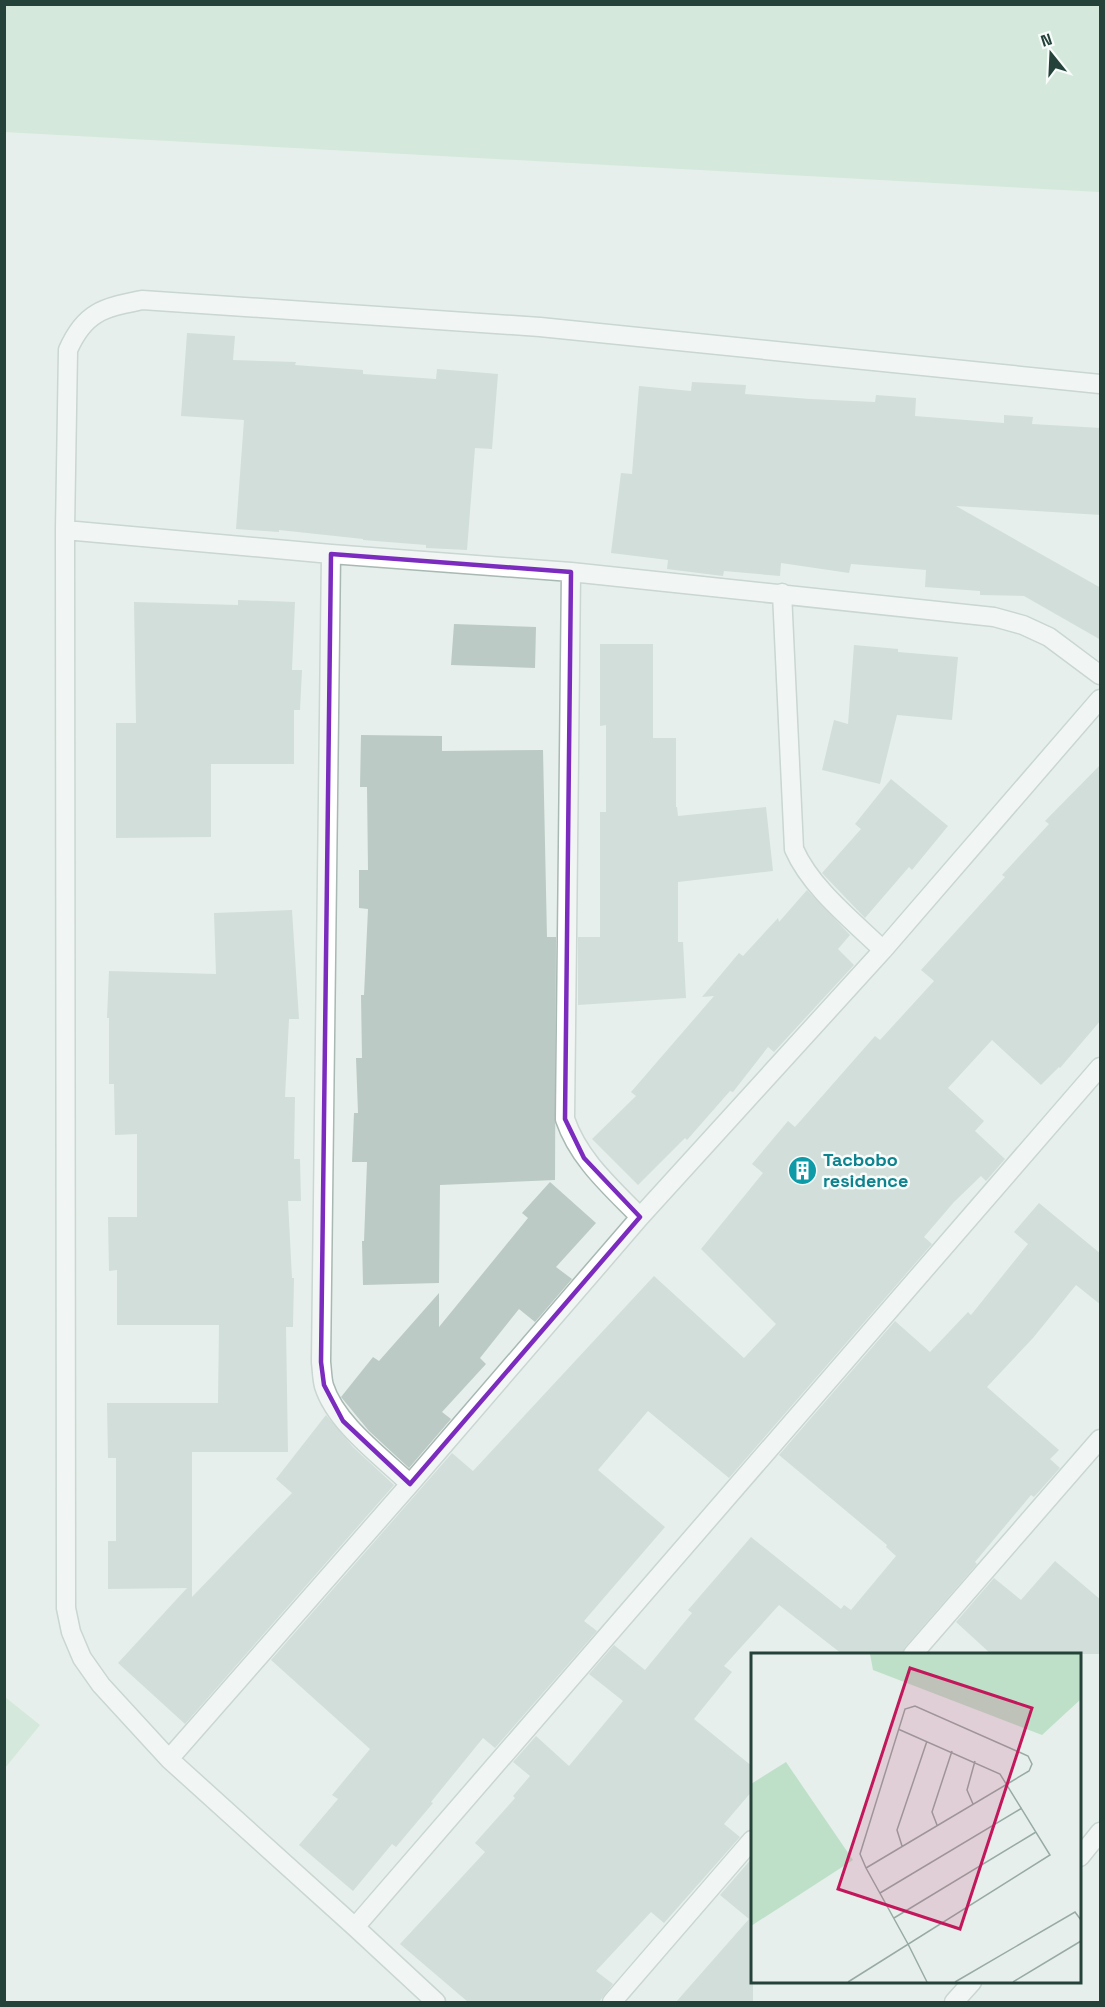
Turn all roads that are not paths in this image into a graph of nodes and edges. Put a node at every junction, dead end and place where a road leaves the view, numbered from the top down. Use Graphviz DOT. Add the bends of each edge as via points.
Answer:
graph roads {
  1 [pos="1101,384"];
  2 [pos="65,530"];
  3 [pos="332,554"];
  4 [pos="571,572"];
  5 [pos="782,593"];
  6 [pos="1101,675"];
  7 [pos="1101,699"];
  8 [pos="883,950"];
  9 [pos="1101,1067"];
  10 [pos="640,1217"];
  11 [pos="1101,1439"];
  12 [pos="410,1484"];
  13 [pos="914,1653"];
  14 [pos="169,1759"];
  15 [pos="1101,1832"];
  16 [pos="751,1842"];
  17 [pos="1081,1856"];
  18 [pos="356,1927"];
  19 [pos="971,1983"];
  20 [pos="436,2002"];
  21 [pos="612,2002"];
  22 [pos="954,2002"];
  1 -- 2 [label="street" via="540,327 142,300 94,315 76,330 68,350"];
  2 -- 3 [label="street"];
  2 -- 14 [label="street" via="66,1608 82,1658 101,1685"];
  3 -- 4 [label="street"];
  3 -- 12 [label="street" via="321,1362 324,1385 343,1421"];
  4 -- 5 [label="street"];
  4 -- 10 [label="street" via="565,1119 584,1158"];
  5 -- 6 [label="street" via="994,617 1049,637"];
  5 -- 8 [label="street" via="794,849 812,880"];
  7 -- 8 [label="street"];
  8 -- 10 [label="street"];
  9 -- 18 [label="street"];
  10 -- 12 [label="street"];
  11 -- 13 [label="street"];
  12 -- 14 [label="street"];
  14 -- 18 [label="street"];
  15 -- 17 [label="street"];
  16 -- 21 [label="street"];
  18 -- 20 [label="street"];
  19 -- 22 [label="street"];
}
